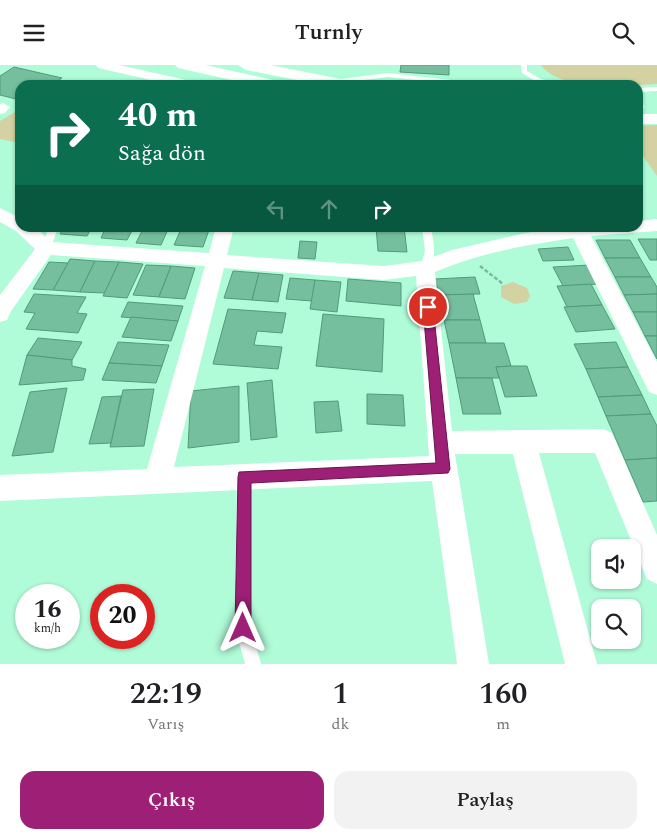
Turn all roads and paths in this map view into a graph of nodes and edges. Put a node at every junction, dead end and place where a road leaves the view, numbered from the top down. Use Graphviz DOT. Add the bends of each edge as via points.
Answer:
graph roads {
  1 [pos="102,65"];
  2 [pos="174,65"];
  3 [pos="183,65"];
  4 [pos="246,65"];
  5 [pos="524,65"];
  6 [pos="224,74"];
  7 [pos="168,80"];
  8 [pos="253,80"];
  9 [pos="319,80"];
  10 [pos="361,80"];
  11 [pos="434,80"];
  12 [pos="541,80"];
  13 [pos="643,89"];
  14 [pos="657,89"];
  15 [pos="643,109"];
  16 [pos="657,119"];
  17 [pos="0,214"];
  18 [pos="15,222"];
  19 [pos="657,225"];
  20 [pos="643,226"];
  21 [pos="29,232"];
  22 [pos="52,232"];
  23 [pos="224,232"];
  24 [pos="427,232"];
  25 [pos="572,232"];
  26 [pos="580,232"];
  27 [pos="46,248"];
  28 [pos="467,253"];
  29 [pos="217,262"];
  30 [pos="425,268"];
  31 [pos="504,283"];
  32 [pos="0,311"];
  33 [pos="657,385"];
  34 [pos="523,442"];
  35 [pos="442,456"];
  36 [pos="244,477"];
  37 [pos="158,481"];
  38 [pos="0,488"];
  39 [pos="657,569"];
  40 [pos="253,664"];
  41 [pos="473,664"];
  42 [pos="581,664"];
  1 -- 7 [label="street"];
  2 -- 6 [label="highway"];
  3 -- 6 [label="highway"];
  4 -- 9 [label="highway"];
  5 -- 12 [label="lane" via="524,72 529,77"];
  6 -- 8 [label="highway"];
  10 -- 11 [label="lane" via="388,75"];
  13 -- 14 [label="lane"];
  15 -- 16 [label="highway"];
  17 -- 18 [label="street"];
  19 -- 20 [label="street"];
  21 -- 27 [label="street"];
  22 -- 27 [label="lane"];
  23 -- 29 [label="street"];
  24 -- 30 [label="lane" via="430,251"];
  25 -- 28 [label="street" via="522,239"];
  26 -- 33 [label="street"];
  27 -- 29 [label="street"];
  27 -- 32 [label="street"];
  28 -- 30 [label="street"];
  28 -- 31 [label="path"];
  29 -- 30 [label="street" via="384,273"];
  29 -- 37 [label="street"];
  30 -- 35 [label="street"];
  34 -- 35 [label="street"];
  34 -- 39 [label="street" via="603,441"];
  34 -- 42 [label="street"];
  35 -- 36 [label="street"];
  35 -- 41 [label="street"];
  36 -- 37 [label="street"];
  36 -- 40 [label="lane" via="243,628"];
  37 -- 38 [label="street"];
}
